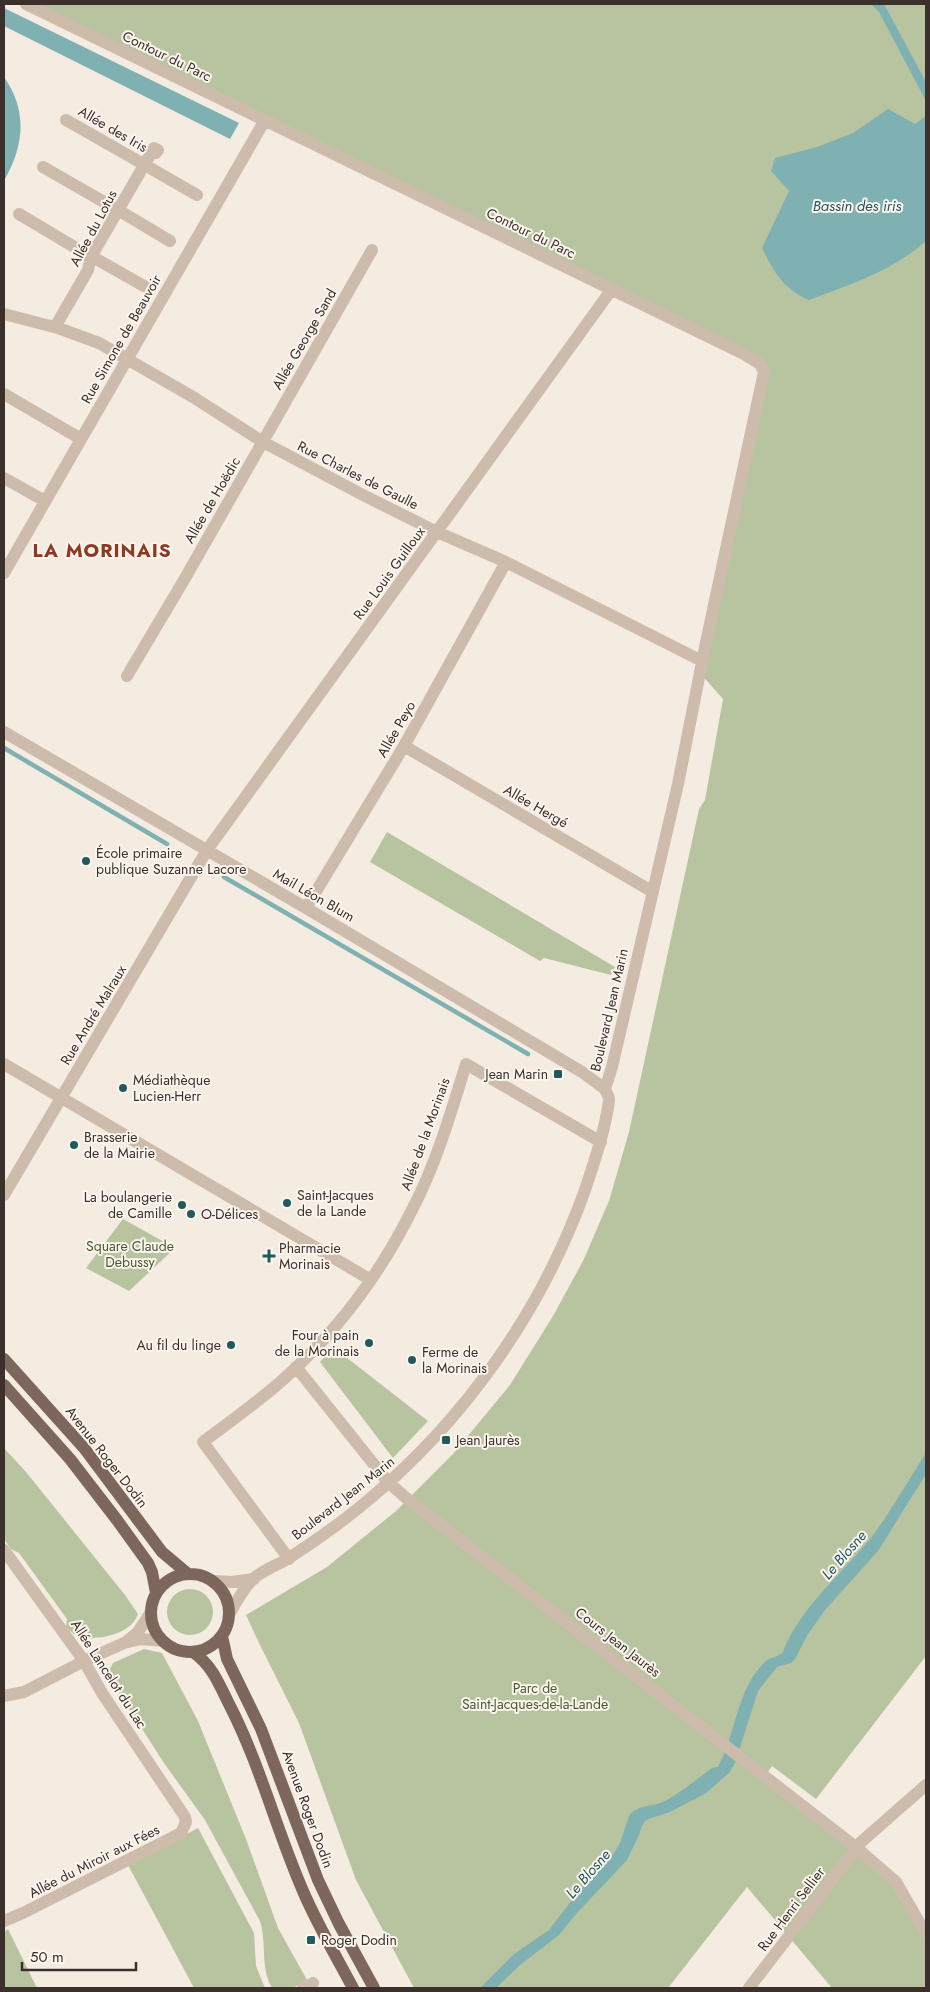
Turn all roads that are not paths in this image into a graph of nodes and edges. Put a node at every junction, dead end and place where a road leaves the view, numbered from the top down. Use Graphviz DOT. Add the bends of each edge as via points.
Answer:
graph roads {
  1 [pos="26,4"];
  2 [pos="66,120"];
  3 [pos="265,120"];
  4 [pos="151,162"];
  5 [pos="43,167"];
  6 [pos="217,206"];
  7 [pos="120,212"];
  8 [pos="20,214"];
  9 [pos="372,250"];
  10 [pos="189,252"];
  11 [pos="95,258"];
  12 [pos="612,289"];
  13 [pos="162,296"];
  14 [pos="4,314"];
  15 [pos="56,327"];
  16 [pos="127,359"];
  17 [pos="4,394"];
  18 [pos="81,439"];
  19 [pos="263,442"];
  20 [pos="4,478"];
  21 [pos="45,502"];
  22 [pos="437,532"];
  23 [pos="506,562"];
  24 [pos="5,566"];
  25 [pos="705,647"];
  26 [pos="702,661"];
  27 [pos="127,676"];
  28 [pos="4,732"];
  29 [pos="404,746"];
  30 [pos="207,850"];
  31 [pos="653,892"];
  32 [pos="306,908"];
  33 [pos="4,1064"];
  34 [pos="605,1089"];
  35 [pos="62,1097"];
  36 [pos="601,1142"];
  37 [pos="4,1196"];
  38 [pos="371,1280"];
  39 [pos="4,1359"];
  40 [pos="296,1367"];
  41 [pos="4,1386"];
  42 [pos="388,1482"];
  43 [pos="4,1550"];
  44 [pos="289,1558"];
  45 [pos="187,1573"];
  46 [pos="254,1579"];
  47 [pos="214,1581"];
  48 [pos="156,1592"];
  49 [pos="151,1612"];
  50 [pos="230,1613"];
  51 [pos="222,1636"];
  52 [pos="163,1641"];
  53 [pos="124,1644"];
  54 [pos="193,1652"];
  55 [pos="84,1661"];
  56 [pos="4,1696"];
  57 [pos="926,1785"];
  58 [pos="185,1817"];
  59 [pos="857,1848"];
  60 [pos="4,1921"];
  61 [pos="926,1934"];
  62 [pos="352,1988"];
  63 [pos="374,1988"];
  64 [pos="749,1988"];
  1 -- 3 [label="street, Contour du Parc"];
  2 -- 4 [label="street, Allée des Iris"];
  3 -- 6 [label="street, Rue Simone de Beauvoir"];
  3 -- 12 [label="street, Contour du Parc"];
  4 -- 6 [label="street, Allée des Iris"];
  4 -- 7 [label="street, Allée du Lotus"];
  5 -- 7 [label="street"];
  6 -- 10 [label="street, Rue Simone de Beauvoir"];
  7 -- 10 [label="street"];
  7 -- 11 [label="street, Allée du Lotus"];
  8 -- 11 [label="street"];
  9 -- 19 [label="street, Allée George Sand"];
  10 -- 13 [label="street, Rue Simone de Beauvoir"];
  11 -- 13 [label="street"];
  11 -- 15 [label="street, Allée du Lotus"];
  12 -- 22 [label="street, Rue Louis Guilloux"];
  12 -- 25 [label="street, Contour du Parc" via="742,353 760,364 764,372"];
  13 -- 16 [label="street, Rue Simone de Beauvoir"];
  14 -- 15 [label="street, Rue Charles de Gaulle"];
  15 -- 16 [label="street, Rue Charles de Gaulle" via="99,343"];
  16 -- 18 [label="street, Rue Simone de Beauvoir"];
  16 -- 19 [label="street, Rue Charles de Gaulle"];
  17 -- 18 [label="street"];
  18 -- 21 [label="street, Rue Simone de Beauvoir"];
  19 -- 22 [label="street, Rue Charles de Gaulle"];
  19 -- 27 [label="street, Allée de Hoëdic"];
  20 -- 21 [label="street"];
  21 -- 24 [label="street, Rue Simone de Beauvoir"];
  22 -- 23 [label="street, Rue Charles de Gaulle"];
  22 -- 30 [label="street, Rue Louis Guilloux"];
  23 -- 26 [label="street, Rue Charles de Gaulle"];
  23 -- 29 [label="street, Allée Peyo"];
  25 -- 26 [label="street, Boulevard Jean Marin"];
  26 -- 31 [label="street, Boulevard Jean Marin"];
  28 -- 30 [label="street, Mail Léon Blum"];
  29 -- 31 [label="street, Allée Hergé"];
  29 -- 32 [label="street, Allée Peyo"];
  30 -- 32 [label="street, Mail Léon Blum"];
  30 -- 35 [label="street, Rue André Malraux"];
  31 -- 34 [label="street, Boulevard Jean Marin"];
  32 -- 34 [label="street, Mail Léon Blum" via="570,1064"];
  33 -- 35 [label="street"];
  34 -- 36 [label="street, Boulevard Jean Marin" via="609,1098"];
  35 -- 37 [label="street, Rue André Malraux"];
  35 -- 38 [label="street"];
  36 -- 38 [label="street, Allée de la Morinais" via="466,1064 441,1143 412,1210"];
  36 -- 42 [label="street, Boulevard Jean Marin" via="574,1220 554,1265 513,1335 454,1416 410,1464"];
  38 -- 40 [label="street, Allée de la Morinais"];
  39 -- 45 [label="main road, Avenue Roger Dodin" via="84,1448 162,1552"];
  40 -- 42 [label="street, Cours Jean Jaurès"];
  40 -- 44 [label="street, Allée de la Morinais" via="279,1384 203,1442"];
  41 -- 48 [label="main road" via="70,1459 117,1520 148,1563"];
  42 -- 44 [label="street, Boulevard Jean Marin"];
  42 -- 59 [label="street, Cours Jean Jaurès"];
  43 -- 55 [label="street, Allée Lancelot du Lac"];
  44 -- 46 [label="street, Boulevard Jean Marin"];
  45 -- 47 [label="main road"];
  45 -- 48 [label="main road" via="172,1578"];
  46 -- 47 [label="street, Boulevard Jean Marin" via="226,1583"];
  46 -- 50 [label="street, Boulevard Jean Marin"];
  47 -- 50 [label="main road" via="226,1595"];
  48 -- 49 [label="main road"];
  49 -- 52 [label="main road" via="154,1628"];
  49 -- 53 [label="street" via="138,1632"];
  50 -- 51 [label="main road"];
  51 -- 54 [label="main road" via="209,1647"];
  51 -- 63 [label="main road, Avenue Roger Dodin" via="227,1659 261,1729 318,1880"];
  52 -- 53 [label="street" via="141,1639"];
  52 -- 54 [label="main road" via="177,1650"];
  53 -- 55 [label="street"];
  54 -- 62 [label="main road" via="215,1675 236,1718 303,1891"];
  55 -- 56 [label="street" via="24,1692"];
  55 -- 58 [label="street, Allée Lancelot du Lac"];
  57 -- 59 [label="street, Rue Henri Sellier"];
  58 -- 60 [label="street, Allée du Miroir aux Fées" via="181,1833"];
  59 -- 61 [label="street, Cours Jean Jaurès" via="896,1882"];
  59 -- 64 [label="street, Rue Henri Sellier"];
}
